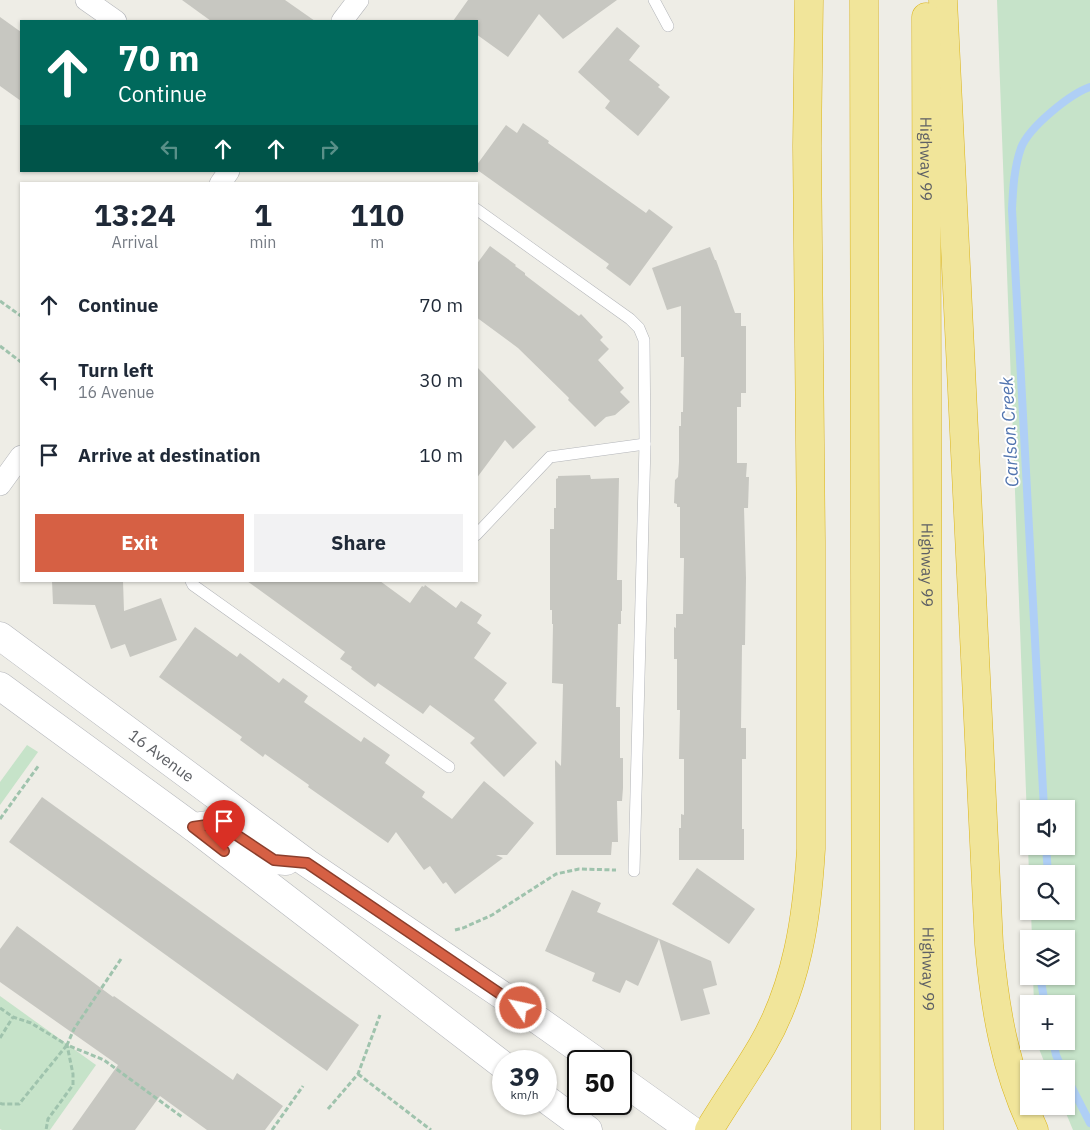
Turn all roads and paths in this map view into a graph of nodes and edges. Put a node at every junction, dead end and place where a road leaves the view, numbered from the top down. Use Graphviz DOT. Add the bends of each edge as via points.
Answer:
graph roads {
  1 [pos="86,0"];
  2 [pos="358,0"];
  3 [pos="654,0"];
  4 [pos="809,0"];
  5 [pos="864,0"];
  6 [pos="926,0"];
  7 [pos="943,0"];
  8 [pos="115,20"];
  9 [pos="343,20"];
  10 [pos="668,26"];
  11 [pos="229,172"];
  12 [pos="222,182"];
  13 [pos="478,210"];
  14 [pos="0,301"];
  15 [pos="20,315"];
  16 [pos="0,346"];
  17 [pos="20,361"];
  18 [pos="646,444"];
  19 [pos="20,457"];
  20 [pos="0,485"];
  21 [pos="478,533"];
  22 [pos="192,582"];
  23 [pos="0,636"];
  24 [pos="0,686"];
  25 [pos="39,765"];
  26 [pos="449,767"];
  27 [pos="0,819"];
  28 [pos="193,827"];
  29 [pos="307,863"];
  30 [pos="634,871"];
  31 [pos="455,930"];
  32 [pos="121,959"];
  33 [pos="0,1008"];
  34 [pos="380,1015"];
  35 [pos="14,1017"];
  36 [pos="0,1038"];
  37 [pos="67,1045"];
  38 [pos="580,1050"];
  39 [pos="492,1057"];
  40 [pos="358,1074"];
  41 [pos="303,1086"];
  42 [pos="632,1088"];
  43 [pos="0,1103"];
  44 [pos="557,1107"];
  45 [pos="328,1109"];
  46 [pos="182,1117"];
  47 [pos="46,1130"];
  48 [pos="272,1130"];
  49 [pos="431,1130"];
  50 [pos="588,1130"];
  51 [pos="691,1130"];
  52 [pos="709,1130"];
  53 [pos="866,1130"];
  54 [pos="929,1130"];
  55 [pos="1034,1130"];
  1 -- 8 [label="street"];
  2 -- 9 [label="street"];
  3 -- 10 [label="lane"];
  4 -- 52 [label="highway" via="809,888 796,961 777,1017"];
  5 -- 53 [label="highway"];
  6 -- 54 [label="highway, Highway 99"];
  7 -- 55 [label="highway" via="989,944 1002,1039 1014,1081"];
  11 -- 12 [label="street"];
  13 -- 18 [label="lane" via="639,328 644,340"];
  14 -- 15 [label="path"];
  16 -- 17 [label="path"];
  18 -- 21 [label="lane" via="550,457"];
  18 -- 30 [label="lane"];
  19 -- 20 [label="street"];
  22 -- 26 [label="lane"];
  23 -- 29 [label="main road, 16 Avenue"];
  24 -- 28 [label="main road"];
  25 -- 27 [label="path"];
  28 -- 29 [label="main road" via="214,824 229,830 274,860"];
  28 -- 39 [label="main road"];
  29 -- 38 [label="main road, 16 Avenue"];
  30 -- 31 [label="path" via="579,869 556,874 492,915"];
  32 -- 37 [label="path" via="74,1029"];
  33 -- 35 [label="path"];
  34 -- 40 [label="path"];
  35 -- 36 [label="path"];
  35 -- 37 [label="path" via="31,1023"];
  37 -- 43 [label="path" via="19,1104"];
  37 -- 46 [label="path" via="104,1060"];
  37 -- 47 [label="path" via="72,1085 48,1119"];
  40 -- 45 [label="path"];
  40 -- 49 [label="path"];
  41 -- 48 [label="path"];
  42 -- 51 [label="main road"];
  44 -- 50 [label="main road"];
}
